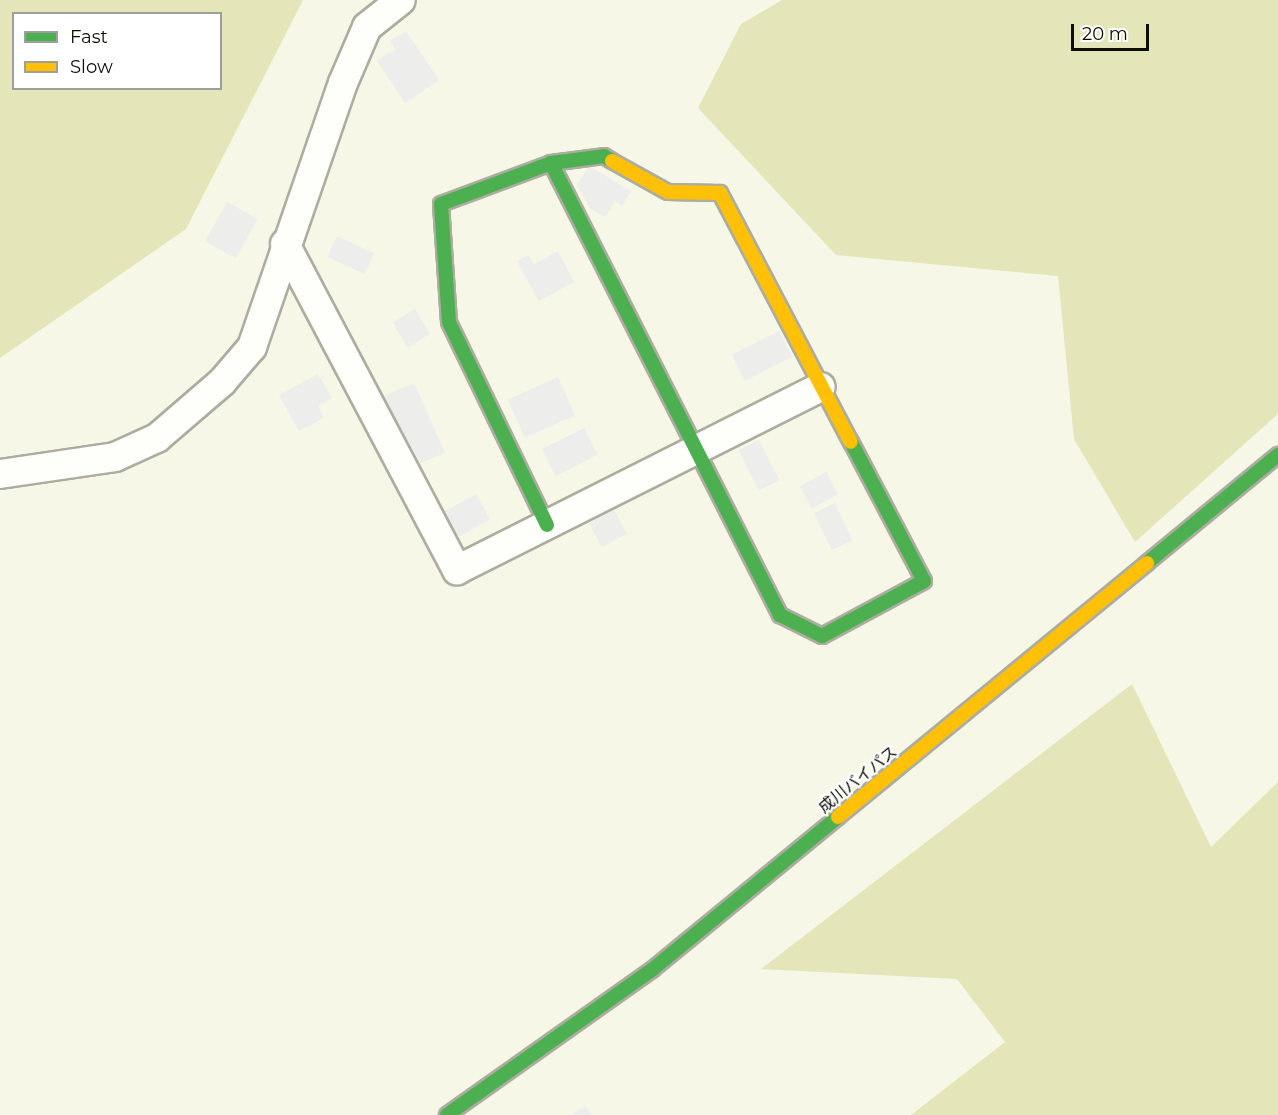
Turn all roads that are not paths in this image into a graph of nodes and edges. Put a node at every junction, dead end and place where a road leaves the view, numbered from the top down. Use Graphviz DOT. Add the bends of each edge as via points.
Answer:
graph roads {
  1 [pos="401,0"];
  2 [pos="551,163"];
  3 [pos="285,244"];
  4 [pos="821,387"];
  5 [pos="695,452"];
  6 [pos="1278,455"];
  7 [pos="0,474"];
  8 [pos="547,525"];
  9 [pos="447,1115"];
  1 -- 3 [label="street" via="368,27 342,83"];
  2 -- 4 [label="main road" via="604,156 668,192 720,193"];
  2 -- 5 [label="main road"];
  2 -- 8 [label="main road" via="441,204 449,322"];
  3 -- 7 [label="street" via="252,347 187,415 156,438 115,457"];
  3 -- 8 [label="street" via="457,570"];
  4 -- 5 [label="street"];
  4 -- 5 [label="main road" via="924,581 822,636 780,615"];
  5 -- 8 [label="street"];
  6 -- 9 [label="main road, 成川バイパス" via="653,969"];
}
